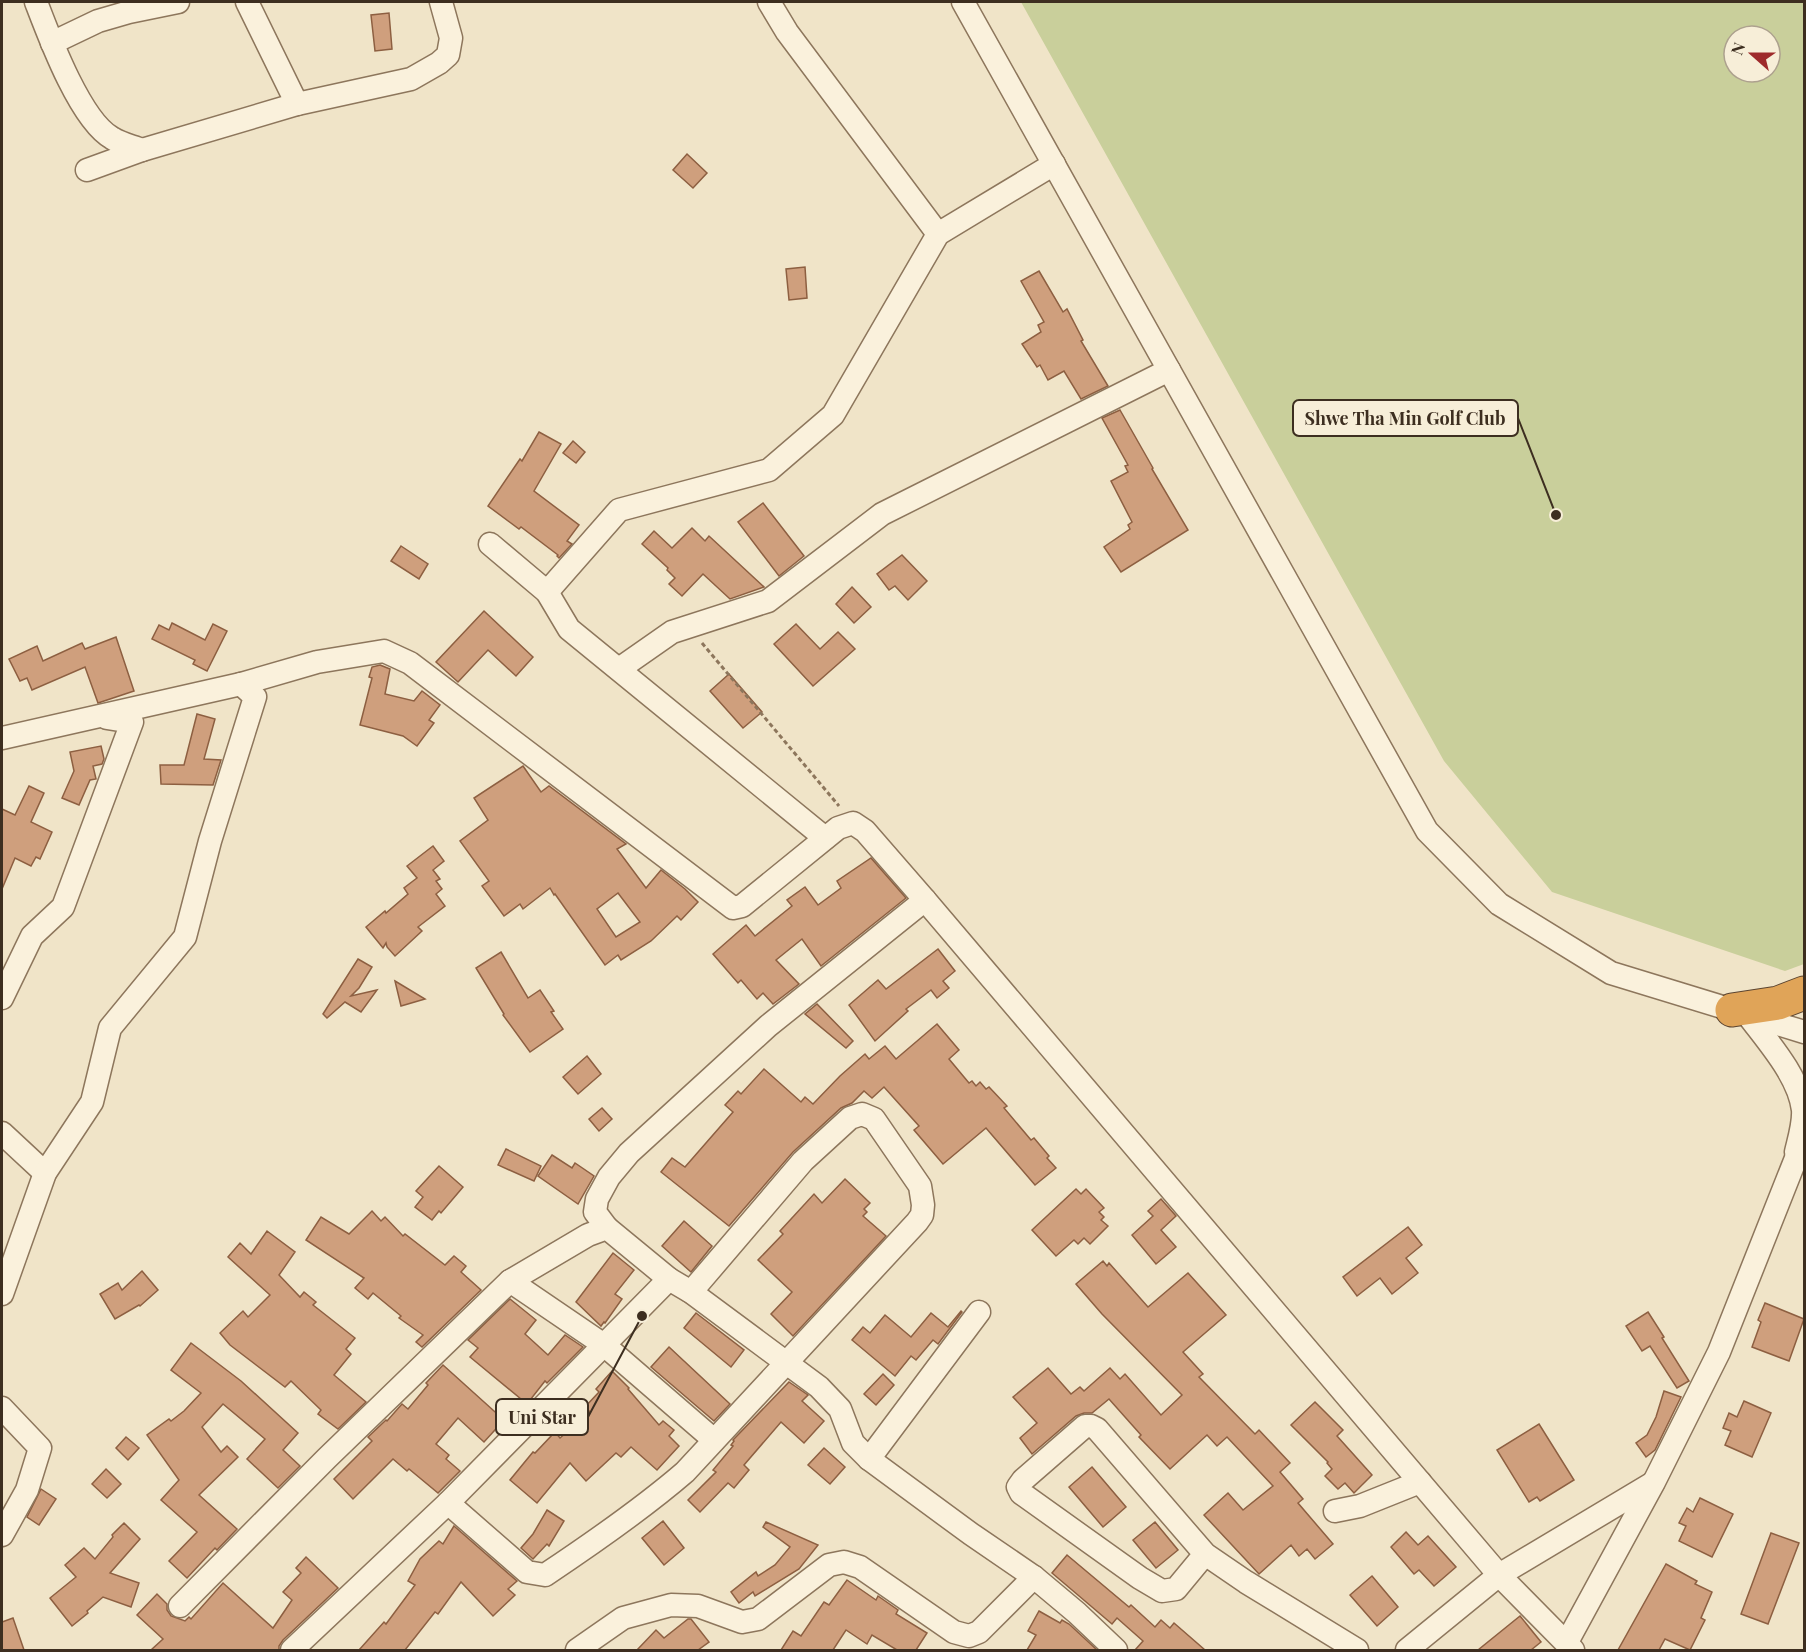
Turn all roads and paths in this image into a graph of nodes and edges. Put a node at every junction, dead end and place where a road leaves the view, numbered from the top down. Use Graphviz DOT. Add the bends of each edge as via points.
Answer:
graph roads {
  1 [pos="36,2"];
  2 [pos="178,2"];
  3 [pos="247,2"];
  4 [pos="441,2"];
  5 [pos="768,2"];
  6 [pos="963,2"];
  7 [pos="126,7"];
  8 [pos="52,43"];
  9 [pos="297,104"];
  10 [pos="142,150"];
  11 [pos="1054,164"];
  12 [pos="87,170"];
  13 [pos="938,234"];
  14 [pos="1169,370"];
  15 [pos="490,544"];
  16 [pos="547,592"];
  17 [pos="689,627"];
  18 [pos="619,669"];
  19 [pos="241,684"];
  20 [pos="96,717"];
  21 [pos="2,738"];
  22 [pos="853,823"];
  23 [pos="825,838"];
  24 [pos="925,900"];
  25 [pos="1804,993"];
  26 [pos="2,998"];
  27 [pos="1739,1012"];
  28 [pos="1804,1032"];
  29 [pos="2,1133"];
  30 [pos="1804,1138"];
  31 [pos="1795,1162"];
  32 [pos="45,1173"];
  33 [pos="607,1228"];
  34 [pos="669,1279"];
  35 [pos="510,1281"];
  36 [pos="692,1292"];
  37 [pos="2,1294"];
  38 [pos="979,1312"];
  39 [pos="604,1345"];
  40 [pos="787,1363"];
  41 [pos="2,1408"];
  42 [pos="714,1440"];
  43 [pos="868,1459"];
  44 [pos="1420,1482"];
  45 [pos="1654,1482"];
  46 [pos="448,1503"];
  47 [pos="1335,1511"];
  48 [pos="2,1535"];
  49 [pos="1205,1554"];
  50 [pos="1499,1575"];
  51 [pos="1034,1577"];
  52 [pos="180,1606"];
  53 [pos="1570,1646"];
  54 [pos="292,1650"];
  55 [pos="577,1650"];
  56 [pos="1116,1650"];
  57 [pos="1357,1650"];
  58 [pos="1407,1650"];
  1 -- 8 [label="street"];
  2 -- 7 [label="street"];
  3 -- 9 [label="street"];
  4 -- 9 [label="street" via="451,38 448,55 439,63 411,79"];
  5 -- 13 [label="street"];
  6 -- 11 [label="street"];
  7 -- 8 [label="street"];
  8 -- 10 [label="street" via="89,117 111,138"];
  9 -- 10 [label="street"];
  10 -- 12 [label="street"];
  11 -- 13 [label="street"];
  11 -- 14 [label="street"];
  13 -- 16 [label="street" via="833,415 769,470 619,510"];
  14 -- 17 [label="street" via="882,514 768,601"];
  14 -- 27 [label="street" via="1427,831 1499,904 1611,973"];
  15 -- 16 [label="street"];
  16 -- 18 [label="street" via="569,629"];
  17 -- 18 [label="street" via="672,632"];
  17 -- 22 [label="path"];
  18 -- 23 [label="street"];
  19 -- 20 [label="street"];
  19 -- 23 [label="street" via="317,662 384,651 410,663 733,908 742,906"];
  19 -- 32 [label="street" via="255,698 185,937 110,1028 92,1102"];
  20 -- 21 [label="street"];
  20 -- 26 [label="street" via="132,722 63,907 32,936"];
  22 -- 23 [label="street"];
  22 -- 24 [label="street" via="865,831"];
  24 -- 33 [label="street" via="768,1026 629,1153 597,1199 595,1212"];
  24 -- 44 [label="street"];
  25 -- 27 [label="highway"];
  27 -- 28 [label="street"];
  27 -- 31 [label="street" via="1773,1048 1793,1078 1803,1112"];
  29 -- 32 [label="street"];
  30 -- 31 [label="street"];
  31 -- 45 [label="street" via="1719,1352"];
  32 -- 37 [label="street"];
  33 -- 34 [label="street"];
  33 -- 35 [label="street" via="579,1239"];
  34 -- 36 [label="street"];
  34 -- 39 [label="street"];
  35 -- 39 [label="street"];
  35 -- 52 [label="street"];
  36 -- 40 [label="street"];
  36 -- 40 [label="street" via="803,1161 850,1118 862,1114 874,1119 920,1186 922,1215"];
  38 -- 43 [label="street"];
  39 -- 42 [label="street"];
  39 -- 46 [label="street"];
  40 -- 42 [label="street"];
  40 -- 43 [label="street" via="840,1409 853,1443"];
  41 -- 48 [label="street" via="40,1448 27,1491"];
  42 -- 46 [label="street" via="656,1497 545,1575 527,1572"];
  43 -- 51 [label="street"];
  44 -- 47 [label="street" via="1360,1506"];
  44 -- 50 [label="street"];
  45 -- 50 [label="street"];
  45 -- 53 [label="street"];
  46 -- 54 [label="street"];
  49 -- 49 [label="street" via="1091,1426 1085,1426 1018,1487 1020,1493 1162,1591 1176,1589"];
  49 -- 57 [label="street"];
  50 -- 53 [label="street"];
  50 -- 58 [label="street"];
  51 -- 55 [label="street" via="979,1632 969,1636 954,1632 860,1567 844,1562 829,1565 758,1619 742,1622 698,1606 671,1605 623,1618"];
  51 -- 56 [label="street"];
}
